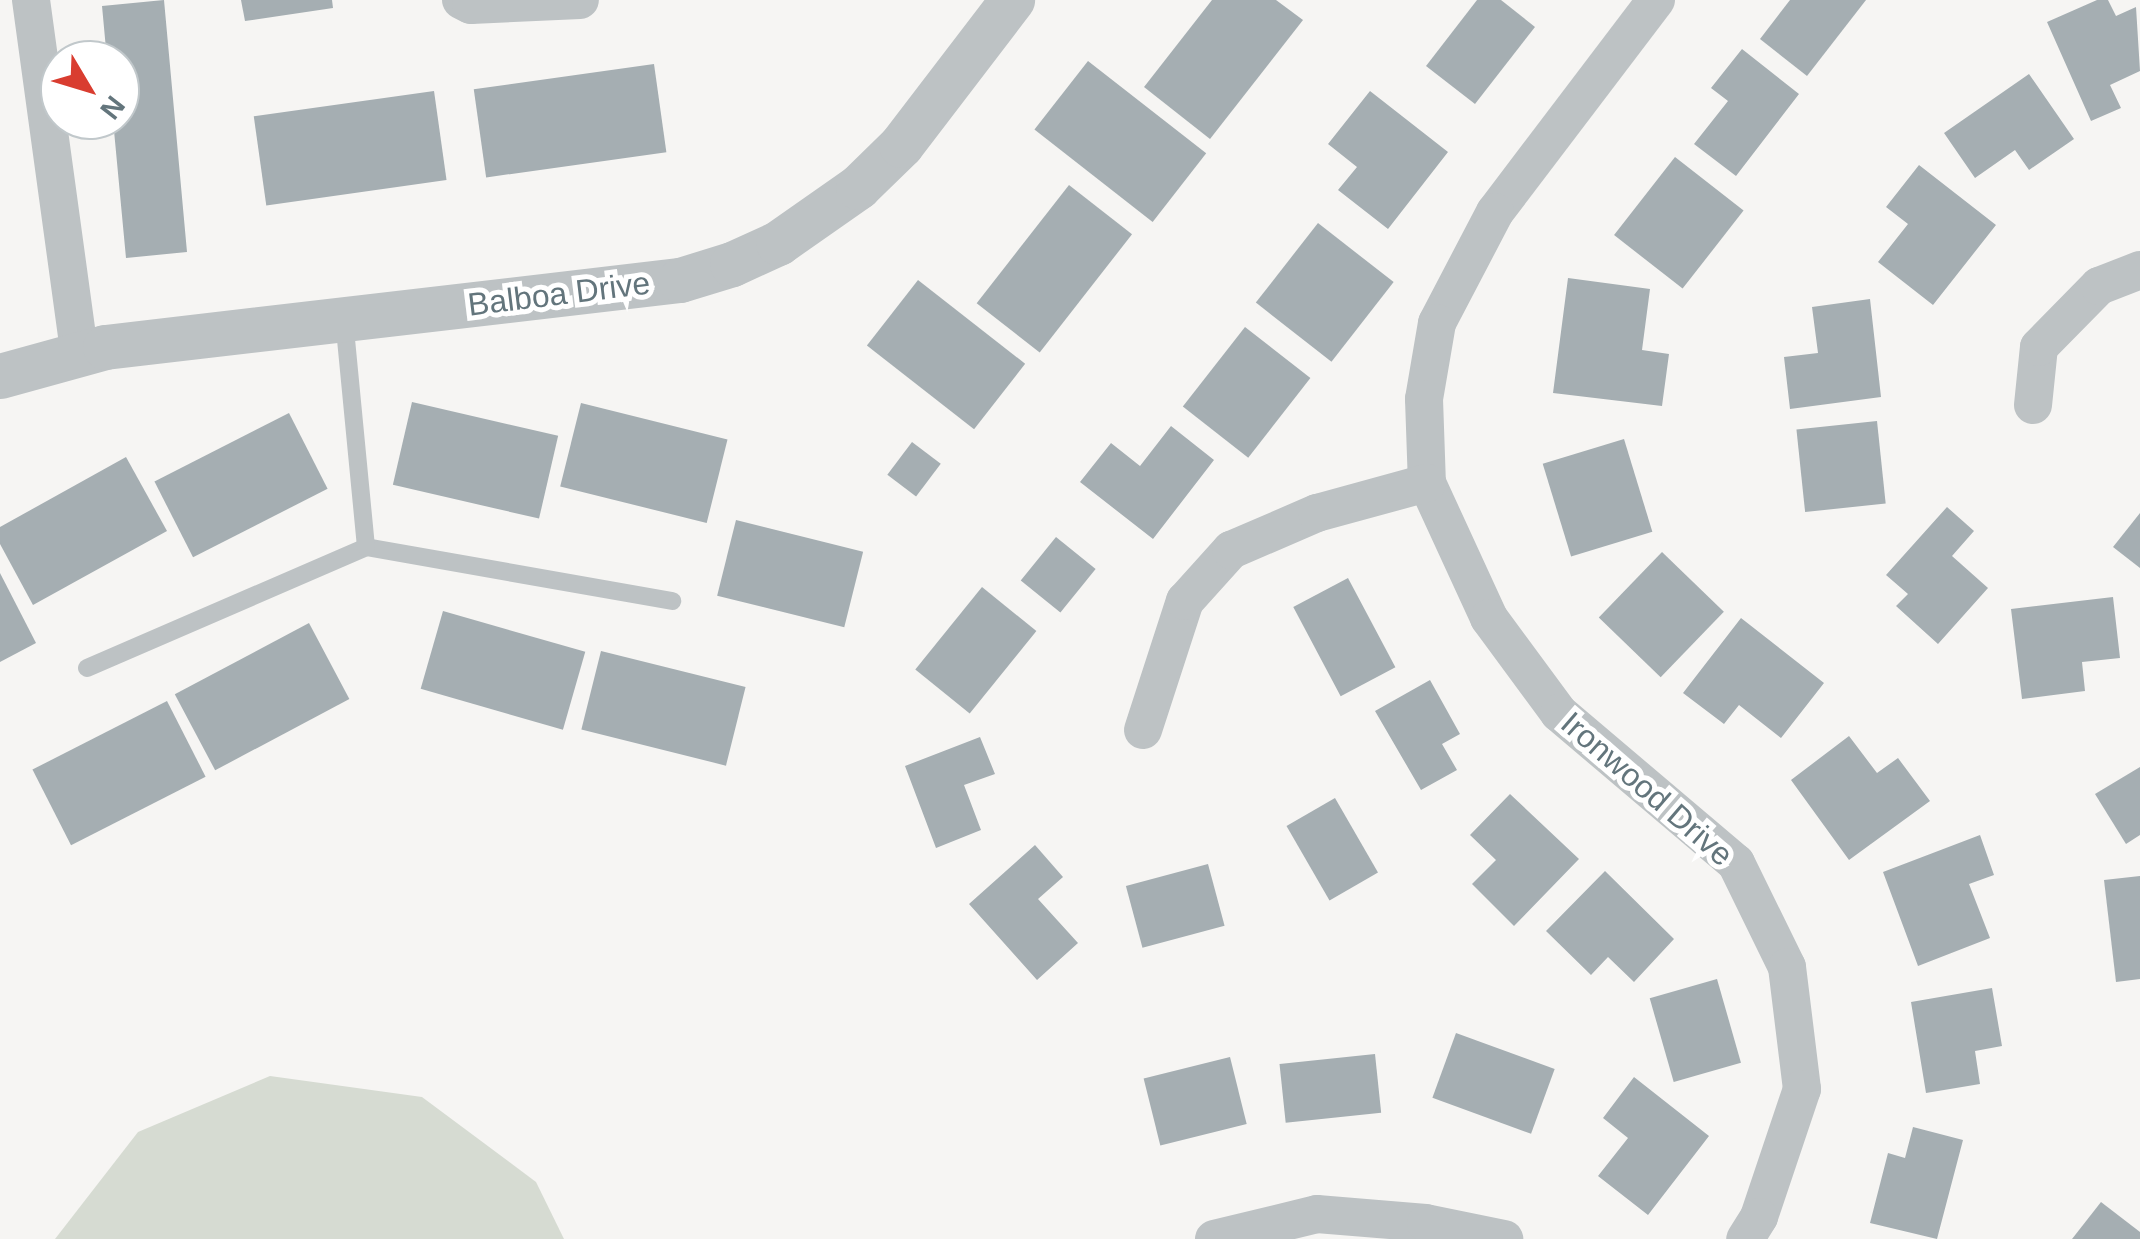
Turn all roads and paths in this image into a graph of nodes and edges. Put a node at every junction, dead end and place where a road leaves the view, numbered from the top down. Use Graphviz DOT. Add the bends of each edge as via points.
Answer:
graph roads {
  1 [pos="31,0"];
  2 [pos="461,0"];
  3 [pos="580,0"];
  4 [pos="1012,0"];
  5 [pos="1656,0"];
  6 [pos="2140,270"];
  7 [pos="344,319"];
  8 [pos="79,352"];
  9 [pos="0,376"];
  10 [pos="2033,405"];
  11 [pos="1428,483"];
  12 [pos="366,547"];
  13 [pos="672,601"];
  14 [pos="87,668"];
  15 [pos="1142,730"];
  16 [pos="1214,1239"];
  17 [pos="1504,1239"];
  18 [pos="1745,1239"];
  1 -- 8 [label="street"];
  2 -- 3 [label="street"];
  4 -- 7 [label="street, Balboa Drive" via="901,144 858,187 778,243 680,280"];
  5 -- 11 [label="street, Ironwood Drive" via="1496,212 1437,323 1424,400"];
  6 -- 10 [label="street" via="2099,286 2039,346"];
  7 -- 8 [label="street, Balboa Drive"];
  7 -- 12 [label="lane"];
  8 -- 9 [label="street, Balboa Drive"];
  11 -- 15 [label="street" via="1318,513 1232,550 1186,601"];
  11 -- 18 [label="street, Ironwood Drive" via="1489,618 1559,713 1736,863 1787,967 1802,1088 1759,1217"];
  12 -- 13 [label="lane"];
  12 -- 14 [label="lane"];
  16 -- 17 [label="street" via="1318,1214"];
}
